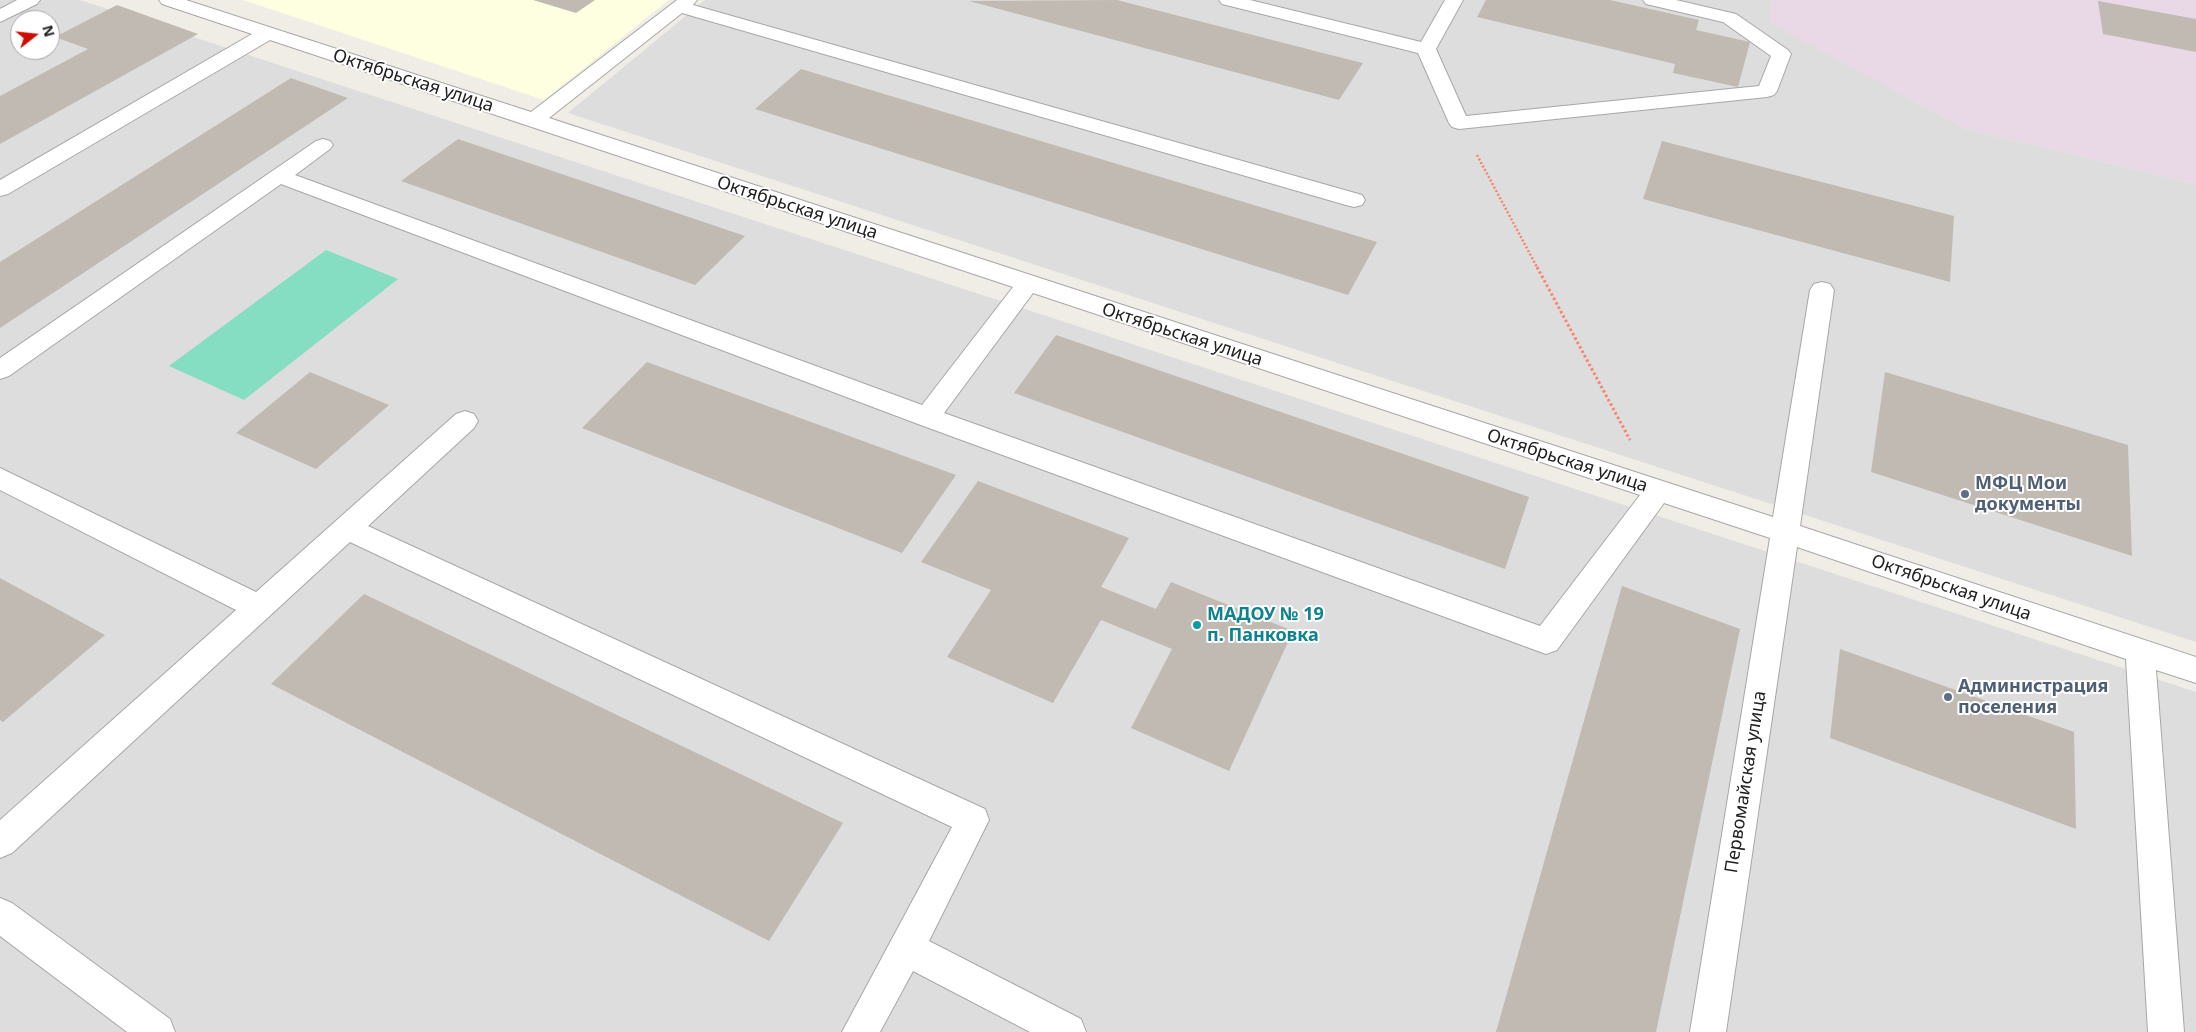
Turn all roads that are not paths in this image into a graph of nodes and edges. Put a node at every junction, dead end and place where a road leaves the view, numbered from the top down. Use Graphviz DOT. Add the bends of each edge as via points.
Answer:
graph roads {
  1 [pos="31,0"];
  2 [pos="168,0"];
  3 [pos="1228,0"];
  4 [pos="1454,0"];
  5 [pos="1652,0"];
  6 [pos="684,3"];
  7 [pos="1732,9"];
  8 [pos="0,16"];
  9 [pos="268,33"];
  10 [pos="1426,49"];
  11 [pos="533,121"];
  12 [pos="323,145"];
  13 [pos="278,176"];
  14 [pos="0,188"];
  15 [pos="1354,200"];
  16 [pos="1027,284"];
  17 [pos="1822,290"];
  18 [pos="0,370"];
  19 [pos="927,416"];
  20 [pos="465,421"];
  21 [pos="0,478"];
  22 [pos="1658,491"];
  23 [pos="346,528"];
  24 [pos="1785,532"];
  25 [pos="258,607"];
  26 [pos="2140,651"];
  27 [pos="2196,670"];
  28 [pos="0,842"];
  29 [pos="0,915"];
  30 [pos="906,948"];
  31 [pos="156,1032"];
  32 [pos="860,1032"];
  33 [pos="1068,1032"];
  34 [pos="1708,1032"];
  35 [pos="2166,1032"];
  1 -- 8 [label="street"];
  2 -- 9 [label="street, Октябрьская улица"];
  3 -- 10 [label="street"];
  4 -- 10 [label="street"];
  5 -- 7 [label="street"];
  6 -- 11 [label="street"];
  6 -- 15 [label="street"];
  7 -- 10 [label="street" via="1781,54 1766,91 1459,122"];
  9 -- 11 [label="street, Октябрьская улица"];
  9 -- 14 [label="street"];
  11 -- 16 [label="street, Октябрьская улица"];
  12 -- 13 [label="street"];
  13 -- 18 [label="street"];
  13 -- 19 [label="street"];
  16 -- 19 [label="street"];
  16 -- 22 [label="street, Октябрьская улица"];
  17 -- 24 [label="street, Первомайская улица"];
  19 -- 22 [label="street" via="1546,641"];
  20 -- 23 [label="street"];
  21 -- 25 [label="street"];
  22 -- 24 [label="street, Октябрьская улица"];
  23 -- 25 [label="street"];
  23 -- 30 [label="street" via="973,820"];
  24 -- 26 [label="street, Октябрьская улица"];
  24 -- 34 [label="street, Первомайская улица"];
  25 -- 28 [label="street"];
  26 -- 27 [label="street, Октябрьская улица"];
  26 -- 35 [label="street"];
  29 -- 31 [label="street"];
  30 -- 32 [label="street"];
  30 -- 33 [label="street"];
}
